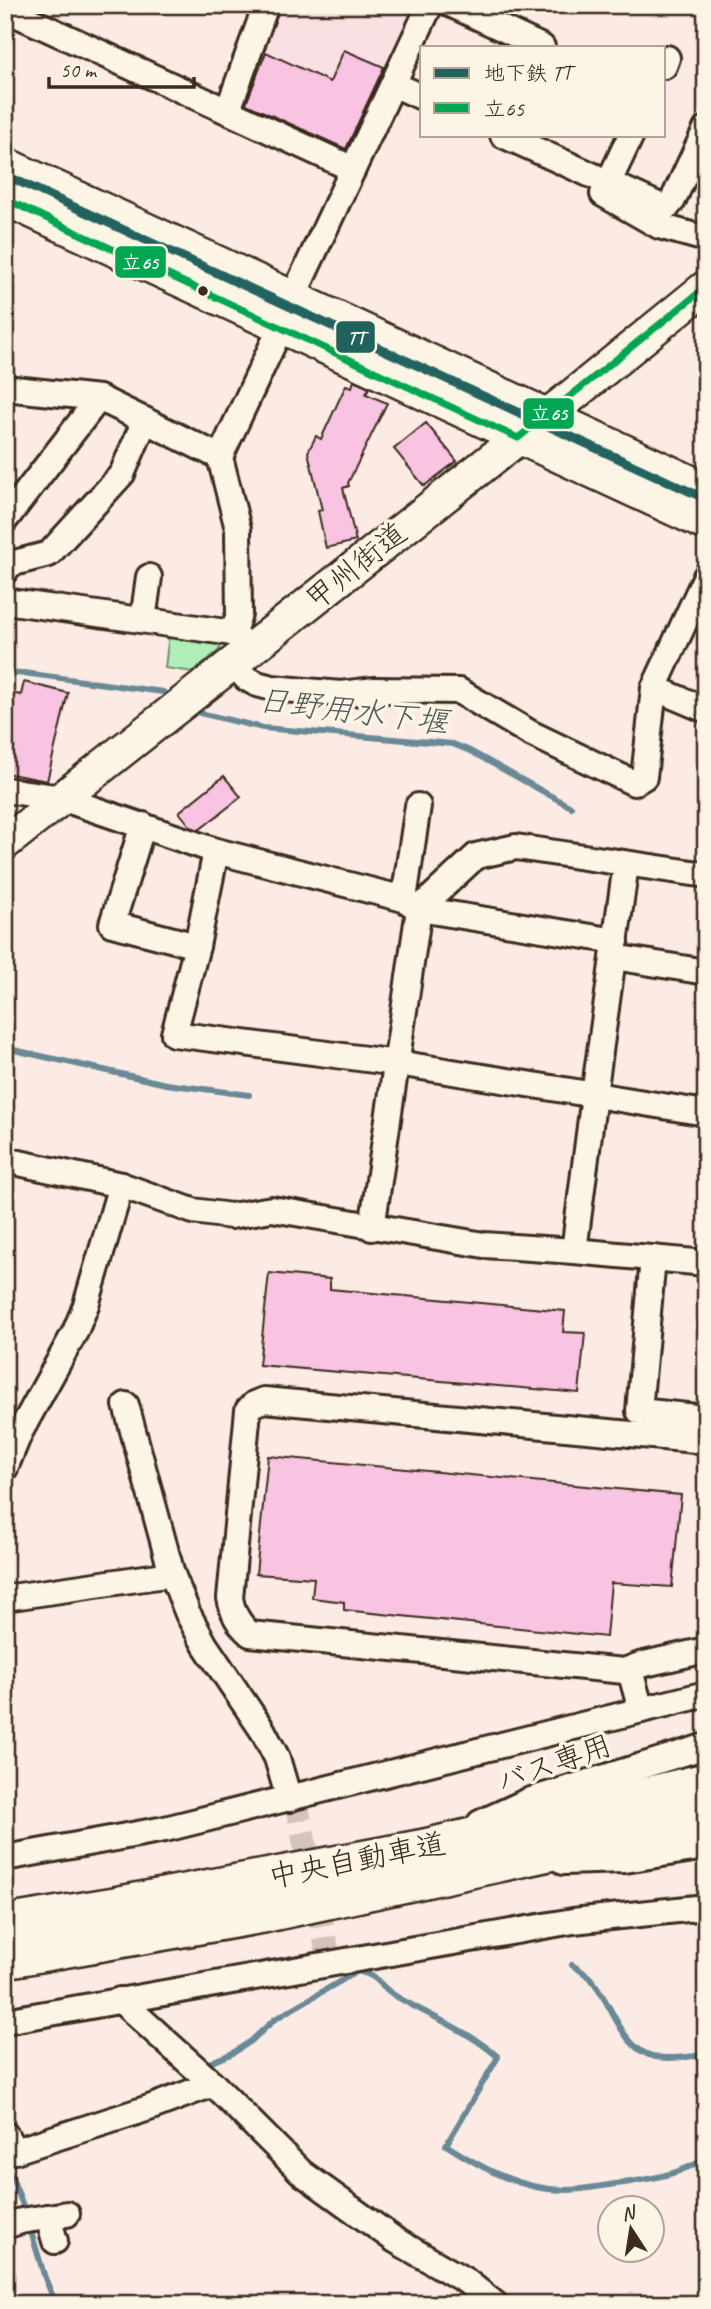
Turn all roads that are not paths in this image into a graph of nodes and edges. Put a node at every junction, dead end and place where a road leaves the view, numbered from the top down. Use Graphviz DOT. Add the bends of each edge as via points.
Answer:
graph roads {
  1 [pos="265,5"];
  2 [pos="430,5"];
  3 [pos="452,5"];
  4 [pos="5,9"];
  5 [pos="43,14"];
  6 [pos="540,46"];
  7 [pos="393,84"];
  8 [pos="420,96"];
  9 [pos="228,110"];
  10 [pos="706,129"];
  11 [pos="505,136"];
  12 [pos="631,136"];
  13 [pos="5,164"];
  14 [pos="354,169"];
  15 [pos="608,183"];
  16 [pos="5,199"];
  17 [pos="706,240"];
  18 [pos="706,287"];
  19 [pos="293,298"];
  20 [pos="281,327"];
  21 [pos="5,388"];
  22 [pos="99,398"];
  23 [pos="547,415"];
  24 [pos="145,419"];
  25 [pos="518,438"];
  26 [pos="220,457"];
  27 [pos="706,489"];
  28 [pos="5,520"];
  29 [pos="706,524"];
  30 [pos="7,562"];
  31 [pos="706,576"];
  32 [pos="149,577"];
  33 [pos="5,601"];
  34 [pos="144,620"];
  35 [pos="239,649"];
  36 [pos="654,688"];
  37 [pos="706,710"];
  38 [pos="5,790"];
  39 [pos="61,798"];
  40 [pos="418,806"];
  41 [pos="143,825"];
  42 [pos="5,844"];
  43 [pos="216,851"];
  44 [pos="626,864"];
  45 [pos="706,875"];
  46 [pos="411,904"];
  47 [pos="197,946"];
  48 [pos="615,949"];
  49 [pos="706,972"];
  50 [pos="397,1063"];
  51 [pos="594,1094"];
  52 [pos="706,1112"];
  53 [pos="5,1160"];
  54 [pos="121,1185"];
  55 [pos="372,1227"];
  56 [pos="574,1251"];
  57 [pos="653,1258"];
  58 [pos="706,1263"];
  59 [pos="126,1405"];
  60 [pos="706,1418"];
  61 [pos="13,1429"];
  62 [pos="706,1441"];
  63 [pos="5,1468"];
  64 [pos="172,1574"];
  65 [pos="5,1598"];
  66 [pos="706,1650"];
  67 [pos="624,1671"];
  68 [pos="706,1694"];
  69 [pos="641,1710"];
  70 [pos="706,1746"];
  71 [pos="706,1782"];
  72 [pos="289,1799"];
  73 [pos="706,1818"];
  74 [pos="706,1847"];
  75 [pos="425,1848"];
  76 [pos="5,1858"];
  77 [pos="505,1863"];
  78 [pos="706,1907"];
  79 [pos="5,1924"];
  80 [pos="5,1959"];
  81 [pos="120,2000"];
  82 [pos="5,2021"];
  83 [pos="213,2084"];
  84 [pos="5,2134"];
  85 [pos="5,2226"];
  86 [pos="55,2241"];
  87 [pos="495,2304"];
  1 -- 9 [label="street"];
  2 -- 7 [label="street"];
  3 -- 6 [label="street"];
  4 -- 5 [label="street"];
  5 -- 9 [label="street"];
  7 -- 8 [label="street"];
  7 -- 14 [label="street"];
  9 -- 14 [label="street"];
  10 -- 15 [label="street" via="668,205 662,207"];
  11 -- 15 [label="street"];
  12 -- 15 [label="street"];
  13 -- 19 [label="main road"];
  14 -- 19 [label="street"];
  15 -- 17 [label="street" via="603,194 659,226"];
  16 -- 20 [label="main road"];
  18 -- 23 [label="main road, 甲州街道"];
  19 -- 23 [label="main road"];
  20 -- 25 [label="main road"];
  20 -- 26 [label="street"];
  21 -- 22 [label="street"];
  22 -- 24 [label="street"];
  22 -- 28 [label="street"];
  23 -- 25 [label="main road, 甲州街道"];
  23 -- 27 [label="main road"];
  24 -- 26 [label="street"];
  24 -- 30 [label="street" via="122,474 58,544 48,554"];
  25 -- 29 [label="main road"];
  25 -- 35 [label="main road, 甲州街道"];
  26 -- 35 [label="street" via="239,529"];
  31 -- 36 [label="street"];
  32 -- 34 [label="street"];
  33 -- 34 [label="street"];
  34 -- 35 [label="street"];
  35 -- 36 [label="street" via="246,678 272,688 341,694 459,691 530,733 634,783 645,776"];
  35 -- 39 [label="main road, 甲州街道"];
  36 -- 37 [label="street"];
  38 -- 39 [label="street"];
  39 -- 41 [label="street"];
  39 -- 42 [label="main road, 甲州街道"];
  40 -- 46 [label="street"];
  41 -- 43 [label="street"];
  41 -- 47 [label="street" via="112,924"];
  43 -- 46 [label="street"];
  43 -- 47 [label="street"];
  44 -- 45 [label="street"];
  44 -- 46 [label="street" via="516,847 476,856"];
  44 -- 48 [label="street"];
  46 -- 48 [label="street"];
  46 -- 50 [label="street"];
  47 -- 50 [label="street" via="174,1034"];
  48 -- 49 [label="street"];
  48 -- 51 [label="street"];
  50 -- 51 [label="street"];
  50 -- 55 [label="street"];
  51 -- 52 [label="street"];
  51 -- 56 [label="street"];
  53 -- 54 [label="street"];
  54 -- 55 [label="street" via="193,1210 231,1216 272,1209"];
  54 -- 61 [label="street" via="75,1332"];
  55 -- 56 [label="street" via="484,1245"];
  56 -- 57 [label="street"];
  57 -- 58 [label="street"];
  57 -- 60 [label="street" via="639,1411"];
  59 -- 64 [label="street"];
  61 -- 63 [label="street"];
  62 -- 67 [label="street" via="264,1400 248,1410 230,1598 233,1614 250,1634"];
  64 -- 65 [label="street"];
  64 -- 72 [label="street" via="205,1645 263,1731"];
  66 -- 67 [label="street"];
  67 -- 69 [label="street" via="631,1674"];
  68 -- 69 [label="street"];
  69 -- 72 [label="street"];
  70 -- 75 [label="street, バス専用" via="528,1801"];
  71 -- 75 [label="highway, 中央自動車道"];
  72 -- 76 [label="street" via="165,1829"];
  73 -- 77 [label="highway, 中央自動車道"];
  74 -- 77 [label="street" via="625,1860"];
  75 -- 79 [label="highway, 中央自動車道"];
  77 -- 80 [label="highway, 中央自動車道" via="263,1914"];
  78 -- 81 [label="street" via="572,1921"];
  81 -- 82 [label="street"];
  81 -- 83 [label="street"];
  83 -- 84 [label="street" via="15,2151"];
  83 -- 87 [label="street" via="302,2173"];
  85 -- 86 [label="street" via="57,2215"];
}
